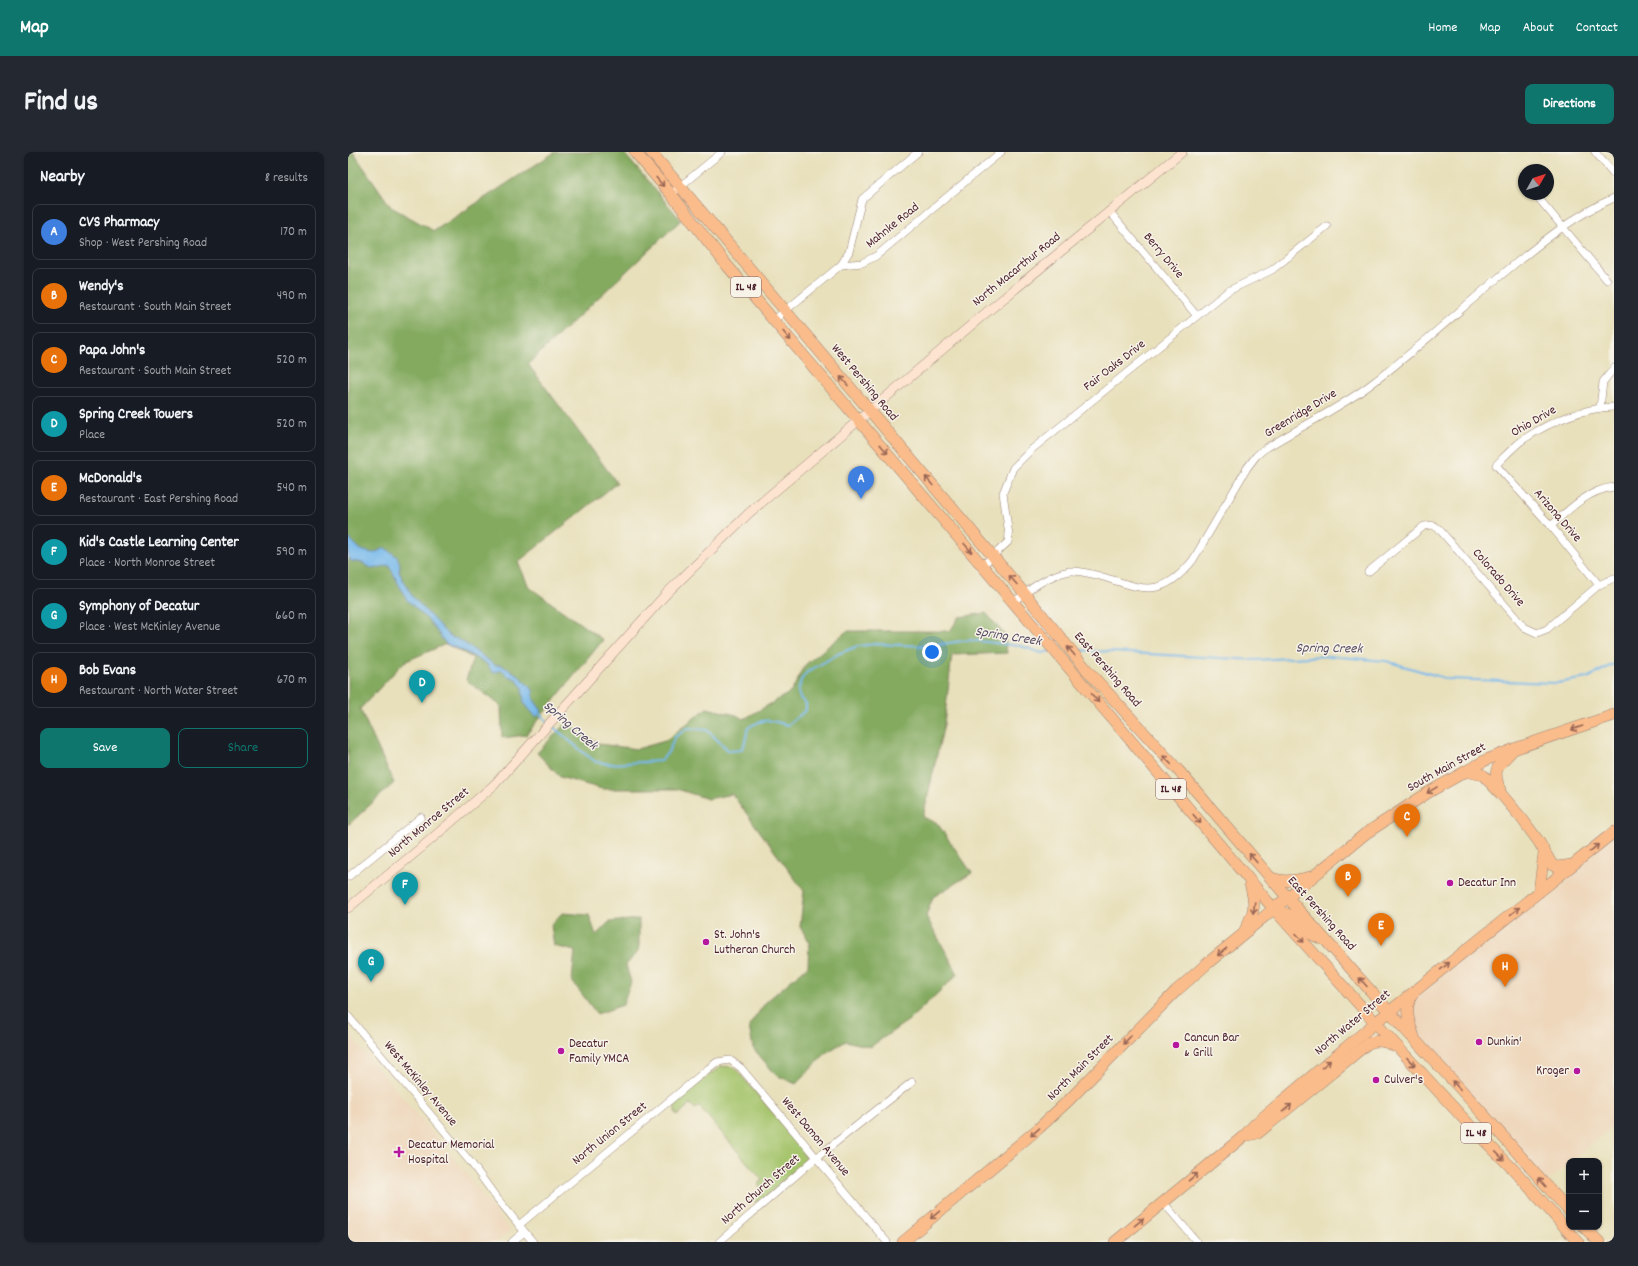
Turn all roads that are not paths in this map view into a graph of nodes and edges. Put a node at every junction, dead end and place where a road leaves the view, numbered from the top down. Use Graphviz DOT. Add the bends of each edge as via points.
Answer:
graph roads {
  1 [pos="635,152"];
  2 [pos="651,152"];
  3 [pos="722,152"];
  4 [pos="918,152"];
  5 [pos="1001,152"];
  6 [pos="1182,152"];
  7 [pos="1595,152"];
  8 [pos="1614,174"];
  9 [pos="680,187"];
  10 [pos="671,194"];
  11 [pos="1614,198"];
  12 [pos="1540,200"];
  13 [pos="1110,212"];
  14 [pos="690,220"];
  15 [pos="1327,226"];
  16 [pos="1562,227"];
  17 [pos="841,265"];
  18 [pos="746,266"];
  19 [pos="1607,280"];
  20 [pos="785,312"];
  21 [pos="1198,316"];
  22 [pos="774,320"];
  23 [pos="1614,368"];
  24 [pos="1614,407"];
  25 [pos="1600,408"];
  26 [pos="869,410"];
  27 [pos="859,419"];
  28 [pos="1496,465"];
  29 [pos="1614,488"];
  30 [pos="1551,526"];
  31 [pos="993,557"];
  32 [pos="983,565"];
  33 [pos="1368,572"];
  34 [pos="1614,578"];
  35 [pos="1599,585"];
  36 [pos="1024,593"];
  37 [pos="1014,602"];
  38 [pos="1056,632"];
  39 [pos="560,712"];
  40 [pos="1614,715"];
  41 [pos="1514,749"];
  42 [pos="1464,772"];
  43 [pos="1502,795"];
  44 [pos="421,817"];
  45 [pos="1614,832"];
  46 [pos="1544,853"];
  47 [pos="1575,864"];
  48 [pos="1313,876"];
  49 [pos="348,877"];
  50 [pos="1271,878"];
  51 [pos="1249,880"];
  52 [pos="1539,892"];
  53 [pos="1288,898"];
  54 [pos="348,908"];
  55 [pos="1274,909"];
  56 [pos="1242,935"];
  57 [pos="1326,941"];
  58 [pos="1415,991"];
  59 [pos="1389,1012"];
  60 [pos="348,1016"];
  61 [pos="1375,1023"];
  62 [pos="1416,1042"];
  63 [pos="1397,1047"];
  64 [pos="717,1062"];
  65 [pos="912,1082"];
  66 [pos="1244,1136"];
  67 [pos="816,1158"];
  68 [pos="1163,1202"];
  69 [pos="1566,1208"];
  70 [pos="519,1226"];
  71 [pos="1587,1230"];
  72 [pos="524,1232"];
  73 [pos="512,1242"];
  74 [pos="533,1242"];
  75 [pos="719,1242"];
  76 [pos="887,1242"];
  77 [pos="903,1242"];
  78 [pos="1115,1242"];
  79 [pos="1198,1242"];
  80 [pos="1578,1242"];
  81 [pos="1599,1242"];
  1 -- 10 [label="main road, IL 48, one-way"];
  2 -- 9 [label="main road, West Pershing Road / IL 48"];
  3 -- 9 [label="street"];
  4 -- 17 [label="street" via="862,199 849,252"];
  5 -- 17 [label="street, Mahnke Road" via="876,256 862,262"];
  6 -- 13 [label="street, North Macarthur Road"];
  7 -- 8 [label="street"];
  9 -- 10 [label="street"];
  9 -- 18 [label="main road, West Pershing Road / IL 48"];
  10 -- 14 [label="main road, IL 48"];
  11 -- 16 [label="street, Greenridge Drive"];
  12 -- 16 [label="street"];
  13 -- 21 [label="street, Berry Drive"];
  13 -- 26 [label="street, North Macarthur Road"];
  14 -- 18 [label="main road" via="695,218 702,223 728,252"];
  14 -- 22 [label="main road, IL 48"];
  15 -- 21 [label="street, Fair Oaks Drive" via="1280,265 1228,291"];
  16 -- 19 [label="street"];
  16 -- 36 [label="street, Greenridge Drive" via="1373,383 1256,456 1192,560 1171,582 1158,588 1147,588 1081,571 1071,571 1045,579"];
  17 -- 20 [label="street"];
  18 -- 20 [label="main road, West Pershing Road / IL 48"];
  20 -- 22 [label="street"];
  26 -- 20 [label="main road, West Pershing Road / IL 48, one-way"];
  21 -- 31 [label="street, Fair Oaks Drive" via="1031,450 1013,468 1003,493 1008,542"];
  22 -- 27 [label="main road, IL 48, one-way"];
  23 -- 25 [label="street" via="1603,382"];
  24 -- 25 [label="street, Ohio Drive"];
  25 -- 28 [label="street, Ohio Drive" via="1558,420 1523,440"];
  26 -- 27 [label="street, North Macarthur Road"];
  31 -- 26 [label="main road, West Pershing Road / IL 48, one-way"];
  27 -- 32 [label="main road, IL 48, one-way"];
  27 -- 39 [label="street, North Macarthur Road" via="770,494 698,562"];
  28 -- 30 [label="street, Arizona Drive"];
  29 -- 30 [label="street" via="1608,488 1575,503"];
  30 -- 35 [label="street, Arizona Drive"];
  31 -- 32 [label="street, Fair Oaks Drive"];
  36 -- 31 [label="main road, West Pershing Road / IL 48, one-way"];
  32 -- 37 [label="main road, IL 48"];
  33 -- 35 [label="street, Colorado Drive" via="1424,526 1433,525 1524,627 1537,633 1547,629"];
  34 -- 35 [label="street, Colorado Drive"];
  36 -- 37 [label="street, Greenridge Drive"];
  36 -- 38 [label="main road, West Pershing Road / IL 48"];
  37 -- 51 [label="main road, IL 48, one-way"];
  50 -- 38 [label="main road, East Pershing Road / IL 48, one-way"];
  39 -- 54 [label="street, North Monroe Street" via="474,803"];
  40 -- 41 [label="main road, South Main Street, one-way"];
  41 -- 42 [label="main road, South Main Street"];
  41 -- 43 [label="main road" via="1495,772"];
  42 -- 43 [label="main road" via="1483,775"];
  42 -- 48 [label="main road, South Main Street, one-way" via="1365,834"];
  43 -- 46 [label="main road" via="1539,842"];
  44 -- 49 [label="street"];
  47 -- 45 [label="main road, North Water Street, one-way"];
  46 -- 47 [label="main road" via="1552,865 1557,867"];
  46 -- 52 [label="main road"];
  47 -- 52 [label="main road, North Water Street"];
  48 -- 50 [label="main road" via="1289,882"];
  48 -- 53 [label="main road, South Main Street"];
  50 -- 53 [label="main road, East Pershing Road / IL 48"];
  51 -- 55 [label="main road, IL 48"];
  51 -- 56 [label="main road, one-way" via="1255,906 1253,916"];
  58 -- 52 [label="main road, North Water Street, one-way"];
  53 -- 55 [label="main road, South Main Street"];
  53 -- 57 [label="main road, East Pershing Road / IL 48"];
  55 -- 56 [label="main road, North Main Street"];
  55 -- 57 [label="main road" via="1292,916 1309,933"];
  55 -- 61 [label="main road, IL 48, one-way"];
  56 -- 77 [label="main road, North Main Street, one-way" via="1176,992 1039,1128"];
  59 -- 57 [label="main road, East Pershing Road / IL 48, one-way"];
  58 -- 59 [label="main road, North Water Street"];
  58 -- 62 [label="main road" via="1409,1000 1407,1011"];
  59 -- 61 [label="main road, North Water Street"];
  59 -- 62 [label="main road, East Pershing Road / IL 48"];
  60 -- 70 [label="street, West McKinley Avenue" via="472,1164"];
  61 -- 63 [label="main road, IL 48"];
  66 -- 61 [label="main road, North Water Street, one-way"];
  69 -- 62 [label="main road, East Pershing Road / IL 48, one-way"];
  66 -- 63 [label="main road, one-way" via="1258,1132 1367,1044 1374,1040"];
  63 -- 80 [label="main road, IL 48, one-way" via="1515,1171"];
  64 -- 67 [label="street, West Damon Avenue" via="730,1060 741,1068"];
  64 -- 70 [label="street, North Union Street"];
  65 -- 67 [label="street, North Church Street"];
  68 -- 66 [label="main road, North Water Street, one-way"];
  67 -- 75 [label="street, North Church Street"];
  67 -- 76 [label="street, West Damon Avenue"];
  78 -- 68 [label="main road, North Water Street, one-way"];
  68 -- 79 [label="street"];
  70 -- 72 [label="street, West McKinley Avenue"];
  71 -- 81 [label="main road"];
  72 -- 73 [label="street"];
  72 -- 74 [label="street, West McKinley Avenue"];
}
